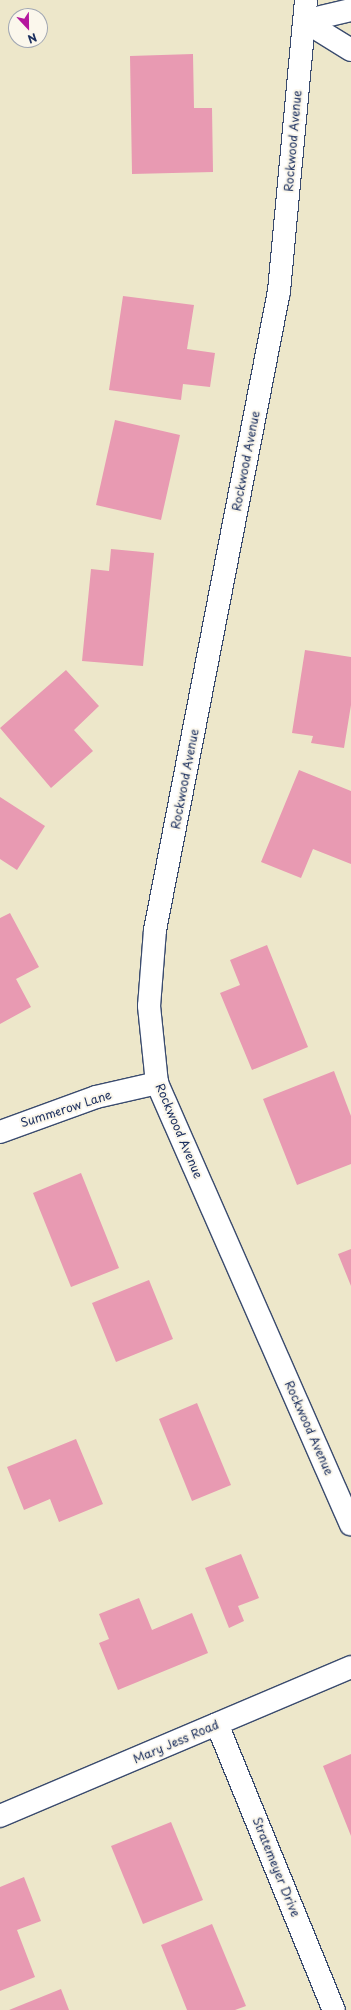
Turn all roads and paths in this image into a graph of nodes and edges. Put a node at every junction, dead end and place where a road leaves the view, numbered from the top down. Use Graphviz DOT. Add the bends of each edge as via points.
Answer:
graph roads {
  1 [pos="305,10"];
  2 [pos="351,10"];
  3 [pos="351,50"];
  4 [pos="157,1083"];
  5 [pos="0,1132"];
  6 [pos="351,1524"];
  7 [pos="351,1667"];
  8 [pos="217,1724"];
  9 [pos="0,1816"];
  10 [pos="334,2010"];
  1 -- 2 [label="street"];
  1 -- 3 [label="street"];
  1 -- 4 [label="street, Rockwood Avenue" via="279,291 155,930 149,1006"];
  4 -- 5 [label="street, Summerow Lane" via="96,1097"];
  4 -- 6 [label="street, Rockwood Avenue"];
  7 -- 8 [label="street, Mary Jess Road"];
  8 -- 9 [label="street, Mary Jess Road"];
  8 -- 10 [label="street, Stratemeyer Drive"];
}
